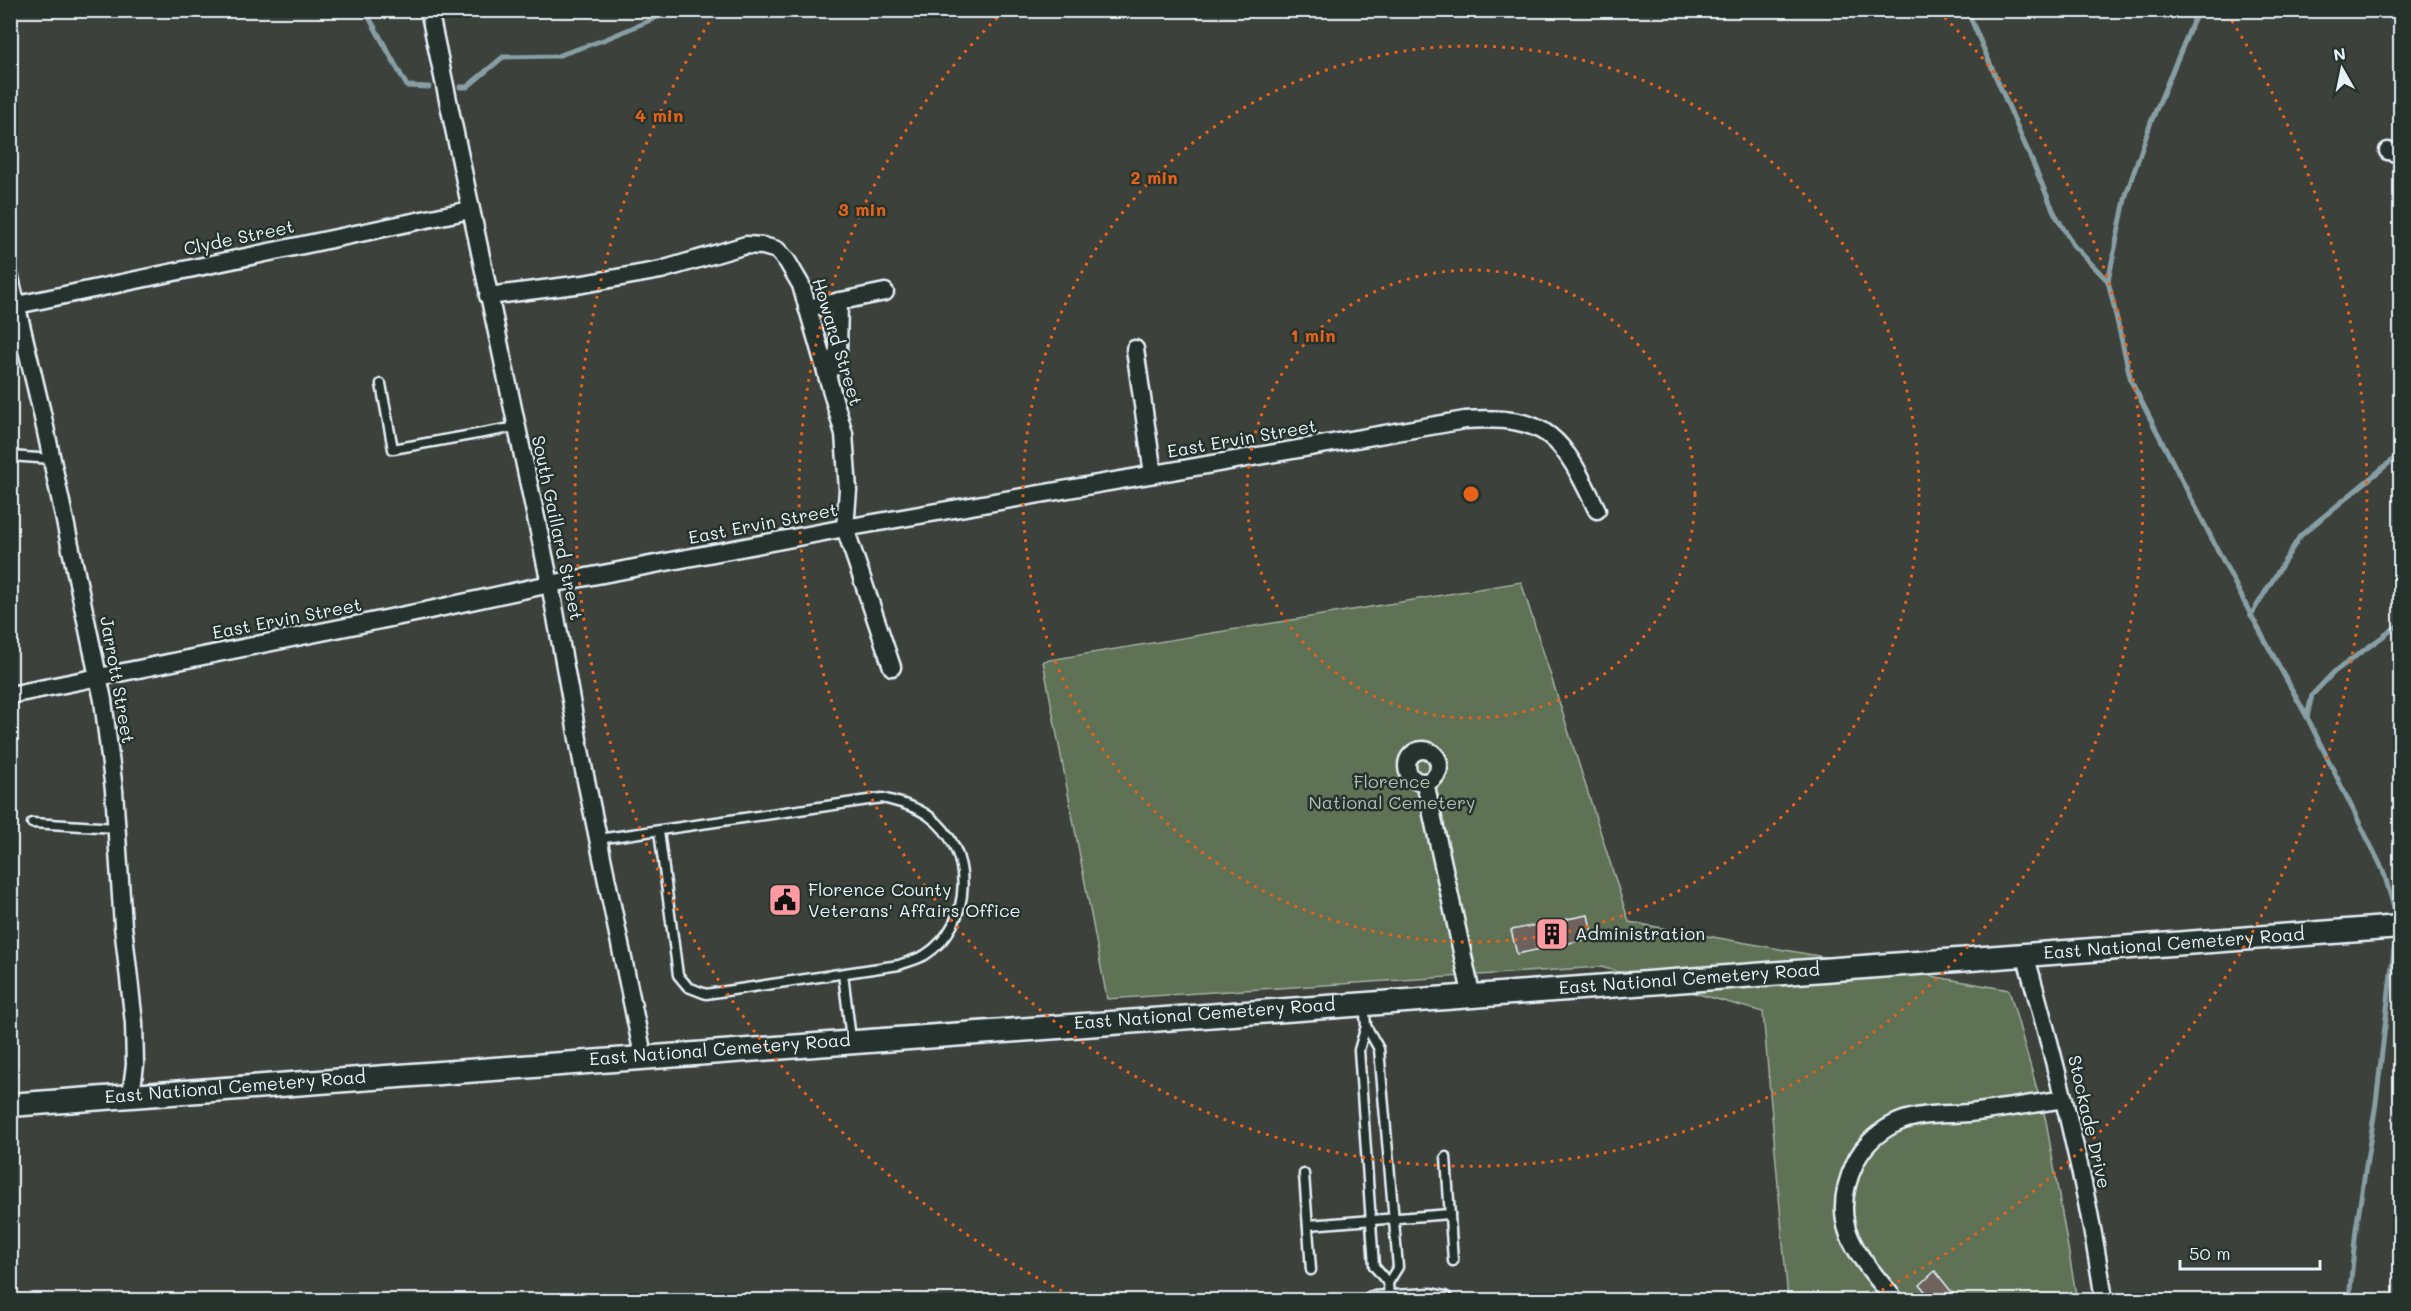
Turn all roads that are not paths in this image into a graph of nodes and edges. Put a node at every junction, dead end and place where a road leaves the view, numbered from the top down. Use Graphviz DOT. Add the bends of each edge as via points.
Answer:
graph roads {
  1 [pos="429,10"];
  2 [pos="470,210"];
  3 [pos="10,278"];
  4 [pos="885,292"];
  5 [pos="488,296"];
  6 [pos="839,302"];
  7 [pos="17,305"];
  8 [pos="807,308"];
  9 [pos="1136,349"];
  10 [pos="827,376"];
  11 [pos="381,384"];
  12 [pos="517,427"];
  13 [pos="10,456"];
  14 [pos="52,459"];
  15 [pos="1153,474"];
  16 [pos="1597,510"];
  17 [pos="845,528"];
  18 [pos="550,584"];
  19 [pos="892,667"];
  20 [pos="99,678"];
  21 [pos="10,695"];
  22 [pos="1425,782"];
  23 [pos="32,823"];
  24 [pos="116,828"];
  25 [pos="659,831"];
  26 [pos="598,839"];
  27 [pos="2400,927"];
  28 [pos="2025,954"];
  29 [pos="843,974"];
  30 [pos="1471,993"];
  31 [pos="1364,1001"];
  32 [pos="1366,1026"];
  33 [pos="852,1040"];
  34 [pos="642,1055"];
  35 [pos="131,1095"];
  36 [pos="2064,1099"];
  37 [pos="10,1105"];
  38 [pos="1446,1157"];
  39 [pos="1304,1174"];
  40 [pos="1450,1214"];
  41 [pos="1394,1218"];
  42 [pos="1371,1221"];
  43 [pos="1308,1226"];
  44 [pos="1453,1261"];
  45 [pos="1311,1270"];
  46 [pos="1389,1291"];
  47 [pos="1372,1300"];
  48 [pos="1444,1300"];
  49 [pos="1895,1300"];
  50 [pos="2104,1300"];
  1 -- 2 [label="street, South Gaillard Street"];
  2 -- 5 [label="street, South Gaillard Street"];
  2 -- 7 [label="street, Clyde Street"];
  3 -- 7 [label="street, Jarrott Street"];
  4 -- 6 [label="street"];
  5 -- 8 [label="street, Howard Street" via="661,270 746,245 777,250 788,261 801,285"];
  5 -- 12 [label="street, South Gaillard Street"];
  6 -- 8 [label="street"];
  6 -- 10 [label="street" via="838,351"];
  7 -- 14 [label="street, Jarrott Street"];
  8 -- 10 [label="street, Howard Street"];
  9 -- 15 [label="street"];
  10 -- 17 [label="street, Howard Street" via="844,434 848,490"];
  11 -- 12 [label="lane" via="393,449"];
  12 -- 18 [label="street, South Gaillard Street"];
  13 -- 14 [label="lane"];
  14 -- 20 [label="street, Jarrott Street"];
  15 -- 16 [label="street, East Ervin Street" via="1465,420 1518,420 1556,440 1568,454"];
  15 -- 17 [label="street, East Ervin Street"];
  17 -- 18 [label="street, East Ervin Street"];
  17 -- 19 [label="street, Howard Street"];
  18 -- 20 [label="street, East Ervin Street"];
  18 -- 26 [label="street, South Gaillard Street"];
  20 -- 21 [label="street, East Ervin Street"];
  20 -- 24 [label="street, Jarrott Street"];
  22 -- 30 [label="street"];
  23 -- 24 [label="lane"];
  24 -- 35 [label="street, Jarrott Street" via="134,1023"];
  25 -- 26 [label="lane"];
  25 -- 29 [label="lane" via="678,975 688,987 706,994"];
  25 -- 29 [label="lane" via="882,798 928,816 956,848 962,869 964,891 952,925 925,955 899,965"];
  26 -- 34 [label="street, South Gaillard Street"];
  27 -- 28 [label="street, East National Cemetery Road"];
  28 -- 30 [label="street, East National Cemetery Road"];
  28 -- 36 [label="street, Stockade Drive"];
  29 -- 33 [label="lane"];
  30 -- 31 [label="street, East National Cemetery Road"];
  31 -- 32 [label="lane"];
  31 -- 33 [label="street, East National Cemetery Road"];
  32 -- 41 [label="lane" via="1379,1049"];
  32 -- 42 [label="lane" via="1359,1050"];
  33 -- 34 [label="street, East National Cemetery Road"];
  34 -- 35 [label="street, East National Cemetery Road"];
  35 -- 37 [label="street, East National Cemetery Road"];
  36 -- 49 [label="street" via="1902,1121 1880,1132 1859,1155 1846,1183 1843,1209 1848,1235 1860,1257"];
  36 -- 50 [label="street, Stockade Drive"];
  38 -- 40 [label="lane"];
  39 -- 43 [label="lane"];
  40 -- 41 [label="lane"];
  40 -- 44 [label="lane"];
  41 -- 42 [label="lane"];
  41 -- 46 [label="lane" via="1398,1267"];
  42 -- 43 [label="lane"];
  42 -- 46 [label="lane" via="1374,1266"];
  43 -- 45 [label="lane"];
  46 -- 47 [label="street"];
  46 -- 48 [label="street"];
}
